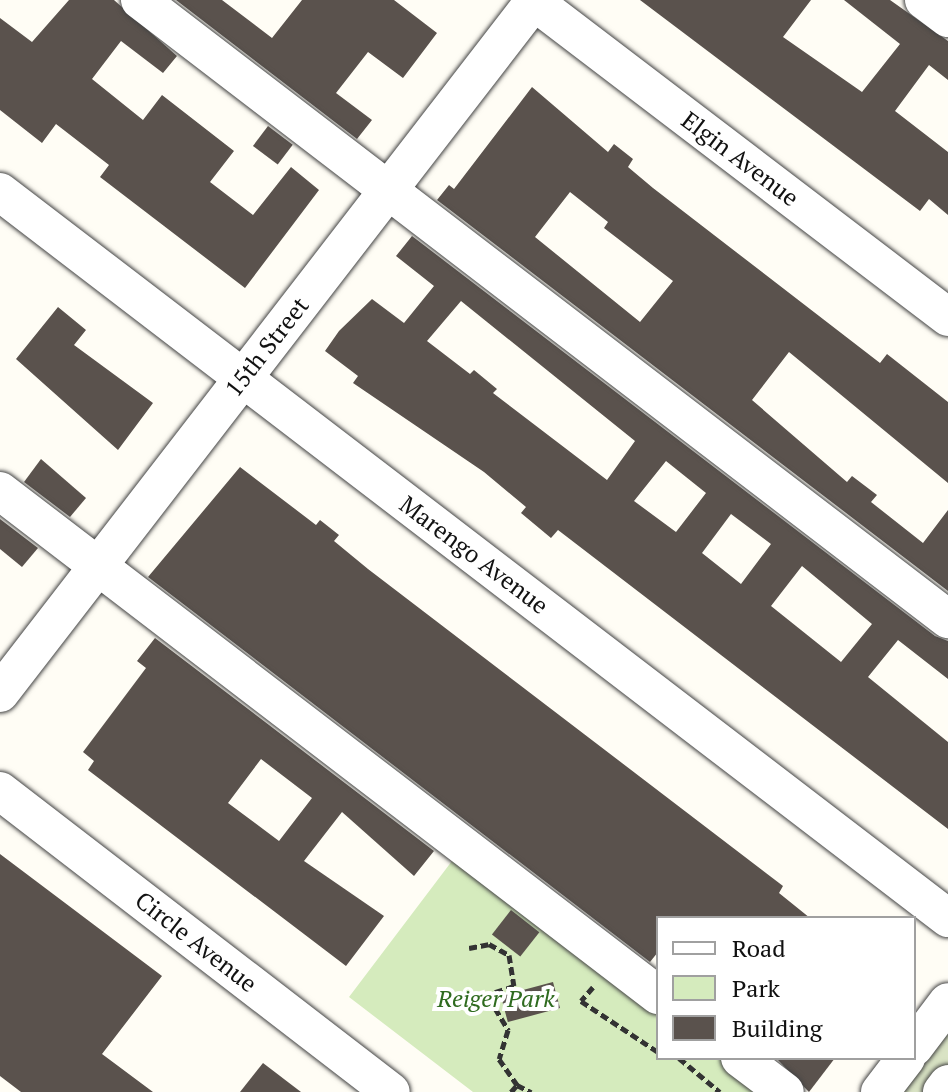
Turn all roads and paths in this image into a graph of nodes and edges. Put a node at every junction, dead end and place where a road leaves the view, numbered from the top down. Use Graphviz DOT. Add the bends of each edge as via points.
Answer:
graph roads {
  1 [pos="140,0"];
  2 [pos="534,0"];
  3 [pos="924,0"];
  4 [pos="948,18"];
  5 [pos="388,189"];
  6 [pos="0,192"];
  7 [pos="948,317"];
  8 [pos="243,378"];
  9 [pos="0,491"];
  10 [pos="98,566"];
  11 [pos="948,619"];
  12 [pos="0,693"];
  13 [pos="0,791"];
  14 [pos="948,918"];
  15 [pos="469,948"];
  16 [pos="613,961"];
  17 [pos="656,993"];
  18 [pos="948,1002"];
  19 [pos="916,1044"];
  20 [pos="656,1051"];
  21 [pos="681,1060"];
  22 [pos="743,1060"];
  23 [pos="904,1060"];
  24 [pos="948,1084"];
  25 [pos="517,1085"];
  26 [pos="391,1092"];
  27 [pos="511,1092"];
  28 [pos="531,1092"];
  29 [pos="720,1092"];
  30 [pos="785,1092"];
  31 [pos="880,1092"];
  32 [pos="942,1092"];
  1 -- 5 [label="street"];
  2 -- 5 [label="street, 15th Street"];
  2 -- 7 [label="street, Elgin Avenue"];
  3 -- 4 [label="street"];
  5 -- 8 [label="street, 15th Street"];
  5 -- 11 [label="street"];
  6 -- 8 [label="street, Marengo Avenue"];
  8 -- 10 [label="street, 15th Street"];
  8 -- 14 [label="street, Marengo Avenue"];
  9 -- 10 [label="street"];
  10 -- 12 [label="street, 15th Street"];
  10 -- 16 [label="street"];
  13 -- 26 [label="street, Circle Avenue"];
  15 -- 25 [label="path" via="489,944 509,955 514,986 495,992 495,1008 508,1030 499,1059"];
  16 -- 17 [label="street"];
  16 -- 20 [label="path" via="581,1001"];
  18 -- 19 [label="street"];
  21 -- 29 [label="path"];
  22 -- 30 [label="street"];
  23 -- 31 [label="street"];
  24 -- 32 [label="street"];
  25 -- 27 [label="path"];
  25 -- 28 [label="path"];
}
